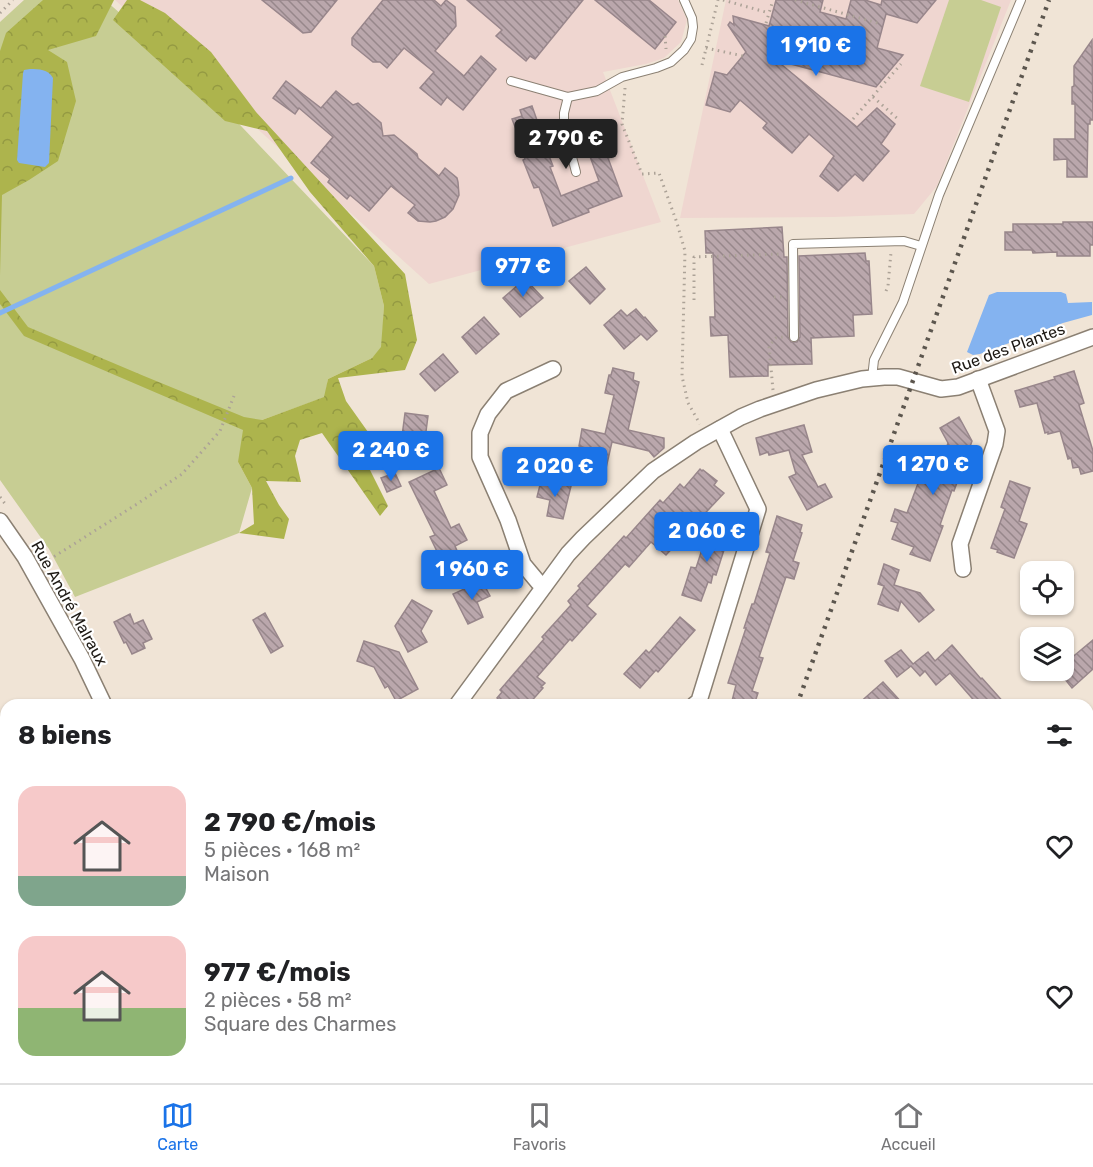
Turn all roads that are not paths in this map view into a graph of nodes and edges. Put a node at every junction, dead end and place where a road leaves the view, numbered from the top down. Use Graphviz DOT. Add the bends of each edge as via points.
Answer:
graph roads {
  1 [pos="684,0"];
  2 [pos="1021,0"];
  3 [pos="511,81"];
  4 [pos="567,97"];
  5 [pos="576,172"];
  6 [pos="921,246"];
  7 [pos="794,337"];
  8 [pos="1091,341"];
  9 [pos="553,369"];
  10 [pos="872,378"];
  11 [pos="978,379"];
  12 [pos="713,432"];
  13 [pos="0,521"];
  14 [pos="963,569"];
  15 [pos="544,586"];
  16 [pos="101,699"];
  17 [pos="461,699"];
  18 [pos="699,699"];
  1 -- 4 [label="lane" via="692,18 691,39 671,62 622,77 597,91"];
  2 -- 6 [label="lane"];
  3 -- 4 [label="lane"];
  4 -- 5 [label="lane" via="564,127"];
  6 -- 7 [label="lane" via="904,241 793,244"];
  6 -- 10 [label="lane" via="903,302 874,360"];
  8 -- 11 [label="street, Rue des Plantes"];
  9 -- 15 [label="street" via="506,391 488,414 480,433 480,457 523,564"];
  10 -- 11 [label="street, Rue des Plantes" via="898,377 941,389"];
  10 -- 12 [label="street, Rue des Plantes" via="823,388 741,417"];
  11 -- 14 [label="street" via="997,430 960,544"];
  12 -- 15 [label="street, Rue des Plantes" via="645,479 583,538"];
  12 -- 18 [label="street" via="758,509"];
  13 -- 16 [label="street, Rue André Malraux" via="32,569"];
  15 -- 17 [label="street, Rue des Plantes"];
}
